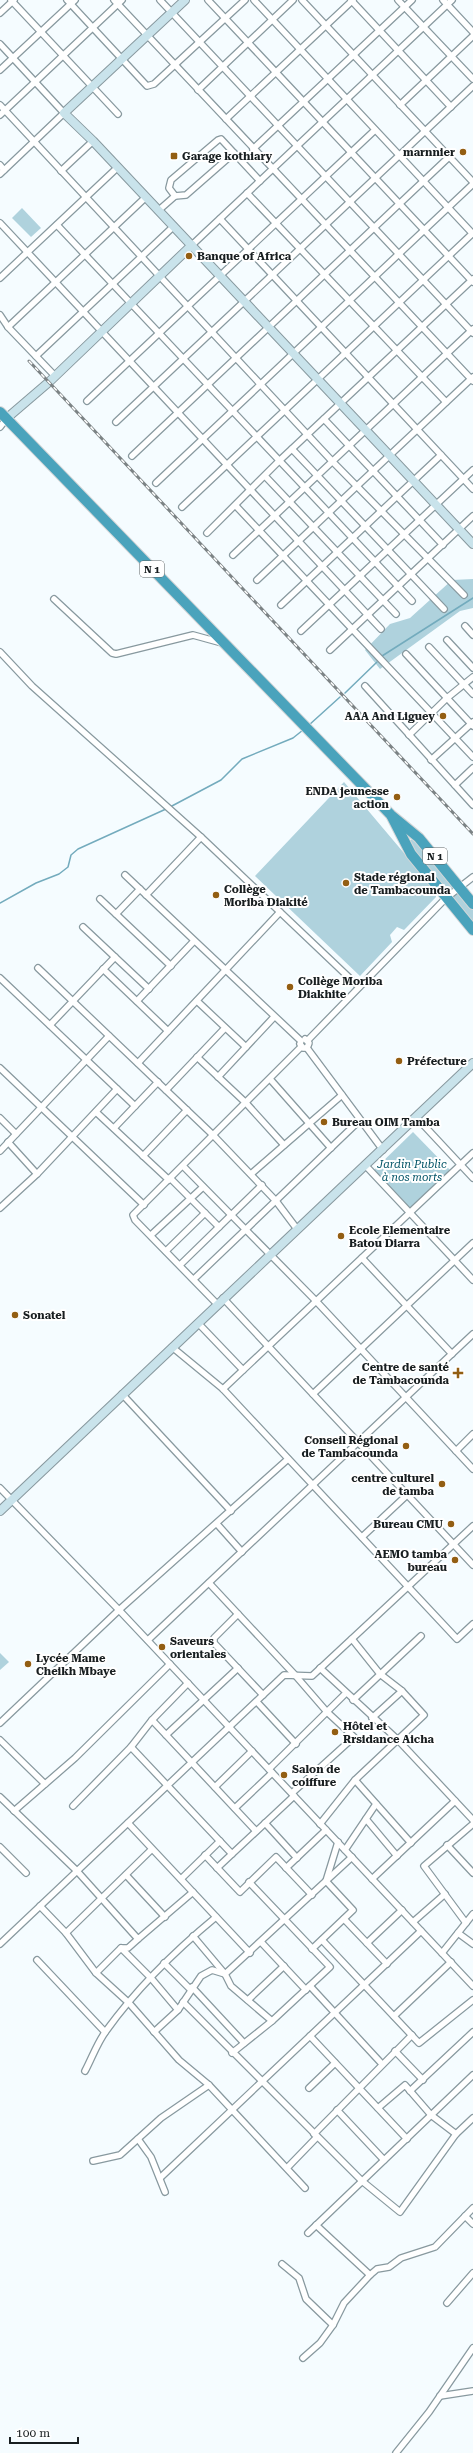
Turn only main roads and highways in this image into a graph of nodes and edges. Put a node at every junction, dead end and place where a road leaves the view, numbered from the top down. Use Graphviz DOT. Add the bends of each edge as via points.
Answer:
graph roads {
  1 [pos="185,0"];
  2 [pos="192,245"];
  3 [pos="3,415"];
  4 [pos="473,544"];
  5 [pos="391,815"];
  6 [pos="473,904"];
  7 [pos="473,930"];
  8 [pos="472,1067"];
  9 [pos="0,1511"];
  1 -- 2 [label="main road" via="64,113"];
  2 -- 3 [label="main road" via="55,376"];
  2 -- 4 [label="main road"];
  3 -- 5 [label="highway, N 1"];
  5 -- 6 [label="highway, N 1" via="419,838"];
  5 -- 7 [label="highway, N 1" via="407,848"];
  8 -- 9 [label="main road" via="217,1304"];
}
